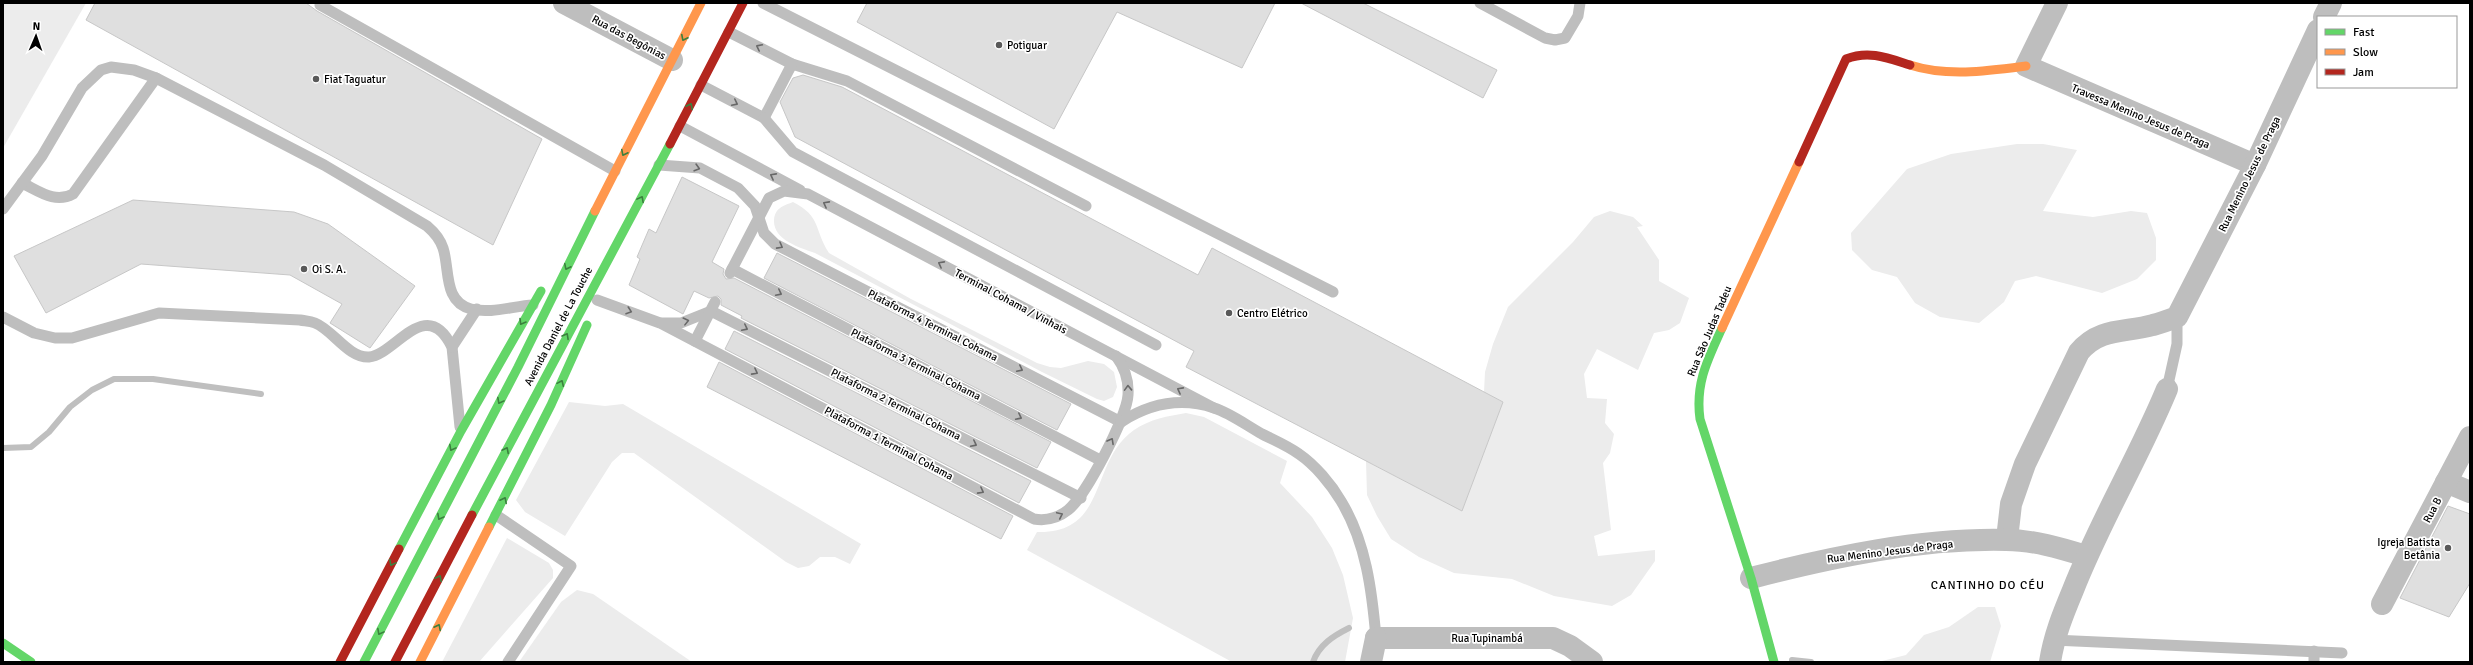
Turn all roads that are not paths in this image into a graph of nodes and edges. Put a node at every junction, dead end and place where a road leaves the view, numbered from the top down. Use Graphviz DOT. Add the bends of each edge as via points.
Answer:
graph roads {
  1 [pos="564,3"];
  2 [pos="702,3"];
  3 [pos="743,3"];
  4 [pos="763,3"];
  5 [pos="1480,3"];
  6 [pos="1580,3"];
  7 [pos="2057,3"];
  8 [pos="2330,3"];
  9 [pos="320,5"];
  10 [pos="2324,16"];
  11 [pos="728,32"];
  12 [pos="2317,32"];
  13 [pos="672,60"];
  14 [pos="792,64"];
  15 [pos="2026,66"];
  16 [pos="156,78"];
  17 [pos="701,85"];
  18 [pos="764,118"];
  19 [pos="680,126"];
  20 [pos="659,165"];
  21 [pos="2255,165"];
  22 [pos="615,171"];
  23 [pos="22,183"];
  24 [pos="603,194"];
  25 [pos="808,194"];
  26 [pos="1086,206"];
  27 [pos="3,209"];
  28 [pos="759,215"];
  29 [pos="622,232"];
  30 [pos="556,268"];
  31 [pos="731,271"];
  32 [pos="548,281"];
  33 [pos="1333,292"];
  34 [pos="597,300"];
  35 [pos="533,305"];
  36 [pos="713,306"];
  37 [pos="477,309"];
  38 [pos="3,317"];
  39 [pos="2177,317"];
  40 [pos="660,323"];
  41 [pos="695,341"];
  42 [pos="1156,345"];
  43 [pos="452,347"];
  44 [pos="1116,356"];
  45 [pos="2167,389"];
  46 [pos="1214,408"];
  47 [pos="1121,422"];
  48 [pos="460,431"];
  49 [pos="2470,437"];
  50 [pos="1100,460"];
  51 [pos="2446,482"];
  52 [pos="2470,492"];
  53 [pos="1081,498"];
  54 [pos="496,515"];
  55 [pos="2006,540"];
  56 [pos="2086,556"];
  57 [pos="1751,578"];
  58 [pos="2382,604"];
  59 [pos="1376,638"];
  60 [pos="2053,640"];
  61 [pos="3,643"];
  62 [pos="2342,653"];
  63 [pos="2314,656"];
  64 [pos="31,662"];
  65 [pos="340,662"];
  66 [pos="364,662"];
  67 [pos="395,662"];
  68 [pos="420,662"];
  69 [pos="508,662"];
  70 [pos="1371,662"];
  71 [pos="1377,662"];
  72 [pos="1592,662"];
  73 [pos="1774,662"];
  74 [pos="2050,662"];
  1 -- 13 [label="street, Rua das Begônias"];
  2 -- 13 [label="main road, Avenida Daniel de La Touche, one-way"];
  3 -- 11 [label="main road, Avenida Daniel de La Touche"];
  4 -- 33 [label="lane"];
  5 -- 6 [label="lane" via="1545,38 1555,40 1565,38 1578,16"];
  7 -- 15 [label="street"];
  8 -- 10 [label="street"];
  9 -- 22 [label="lane"];
  14 -- 11 [label="lane, one-way"];
  11 -- 17 [label="main road, Avenida Daniel de La Touche"];
  12 -- 21 [label="street, Rua Menino Jesus de Praga"];
  13 -- 22 [label="main road, Avenida Daniel de La Touche, one-way"];
  14 -- 18 [label="lane"];
  14 -- 26 [label="lane" via="847,81"];
  15 -- 21 [label="street, Travessa Menino Jesus de Praga"];
  15 -- 57 [label="main road, Rua São Judas Tadeu" via="1967,72 1918,68 1889,57 1867,53 1846,59 1830,89 1704,368 1698,388 1700,419"];
  16 -- 23 [label="lane" via="121,67 101,70 82,88 42,156"];
  16 -- 23 [label="lane" via="73,194 65,199 57,199"];
  16 -- 37 [label="lane" via="324,165 427,226 444,249 450,289 461,303 470,309"];
  17 -- 18 [label="lane, one-way"];
  19 -- 17 [label="main road, Avenida Daniel de La Touche, one-way"];
  18 -- 42 [label="lane" via="793,152"];
  19 -- 20 [label="main road, Avenida Daniel de La Touche"];
  25 -- 19 [label="lane, Terminal Cohama / Vinhais, one-way"];
  20 -- 28 [label="lane, one-way" via="700,168 738,188 755,206"];
  29 -- 20 [label="main road, Avenida Daniel de La Touche, one-way"];
  21 -- 39 [label="street, Rua Menino Jesus de Praga"];
  22 -- 24 [label="main road, Avenida Daniel de La Touche"];
  23 -- 27 [label="lane"];
  24 -- 30 [label="main road"];
  24 -- 66 [label="main road, Avenida Daniel de La Touche, one-way" via="518,367"];
  25 -- 28 [label="lane, Terminal Cohama / Vinhais" via="789,190 776,193 766,201"];
  44 -- 25 [label="lane, Terminal Cohama / Vinhais, one-way"];
  28 -- 31 [label="lane, Terminal Cohama / Vinhais"];
  28 -- 47 [label="lane, Plataforma 4 Terminal Cohama, one-way" via="764,233 775,244"];
  29 -- 34 [label="main road"];
  67 -- 29 [label="main road, Avenida Daniel de La Touche, one-way" via="540,383"];
  31 -- 50 [label="lane, Plataforma 3 Terminal Cohama, one-way"];
  32 -- 35 [label="main road"];
  34 -- 40 [label="lane, one-way"];
  54 -- 34 [label="main road, one-way" via="551,405"];
  35 -- 37 [label="lane"];
  35 -- 48 [label="main road, one-way"];
  40 -- 36 [label="lane, one-way" via="681,323"];
  36 -- 41 [label="lane"];
  36 -- 53 [label="lane, Plataforma 2 Terminal Cohama, one-way"];
  37 -- 43 [label="lane"];
  38 -- 43 [label="lane" via="34,333 56,338 72,338 159,313 294,319 316,323 348,348 369,357 386,349 408,332 425,326 439,329"];
  39 -- 45 [label="lane, Rua Menino Jesus de Praga" via="2177,344"];
  39 -- 55 [label="street" via="2153,325 2099,335 2088,341 2079,352 2025,464 2011,504"];
  40 -- 41 [label="lane, Plataforma 1 Terminal Cohama"];
  41 -- 53 [label="lane, Plataforma 1 Terminal Cohama, one-way" via="1034,519 1059,516"];
  43 -- 48 [label="lane"];
  46 -- 44 [label="lane, Terminal Cohama / Vinhais, one-way"];
  47 -- 44 [label="lane, Plataforma 1 Terminal Cohama, one-way" via="1127,406 1128,383 1123,365"];
  45 -- 56 [label="street, Rua Menino Jesus de Praga" via="2151,427"];
  46 -- 47 [label="lane" via="1184,403 1163,404 1140,410"];
  46 -- 59 [label="lane, Terminal Cohama / Vinhais" via="1299,454 1341,501 1371,585"];
  50 -- 47 [label="lane, Plataforma 1 Terminal Cohama, one-way"];
  48 -- 65 [label="main road, one-way"];
  49 -- 51 [label="street, Rua B"];
  50 -- 53 [label="lane, Plataforma 1 Terminal Cohama"];
  51 -- 52 [label="street"];
  51 -- 58 [label="street, Rua B"];
  68 -- 54 [label="main road, one-way"];
  54 -- 69 [label="lane" via="571,566"];
  55 -- 56 [label="street, Rua Menino Jesus de Praga" via="2054,547"];
  55 -- 57 [label="street, Rua Menino Jesus de Praga" via="1882,550 1826,558"];
  56 -- 60 [label="street, Rua Menino Jesus de Praga"];
  57 -- 73 [label="main road, Rua São Judas Tadeu"];
  59 -- 70 [label="street"];
  59 -- 71 [label="street"];
  59 -- 72 [label="street, Rua Tupinambá" via="1553,638 1570,646"];
  60 -- 63 [label="lane"];
  60 -- 74 [label="street, Rua Menino Jesus de Praga"];
  61 -- 64 [label="main road"];
  62 -- 63 [label="lane"];
}
